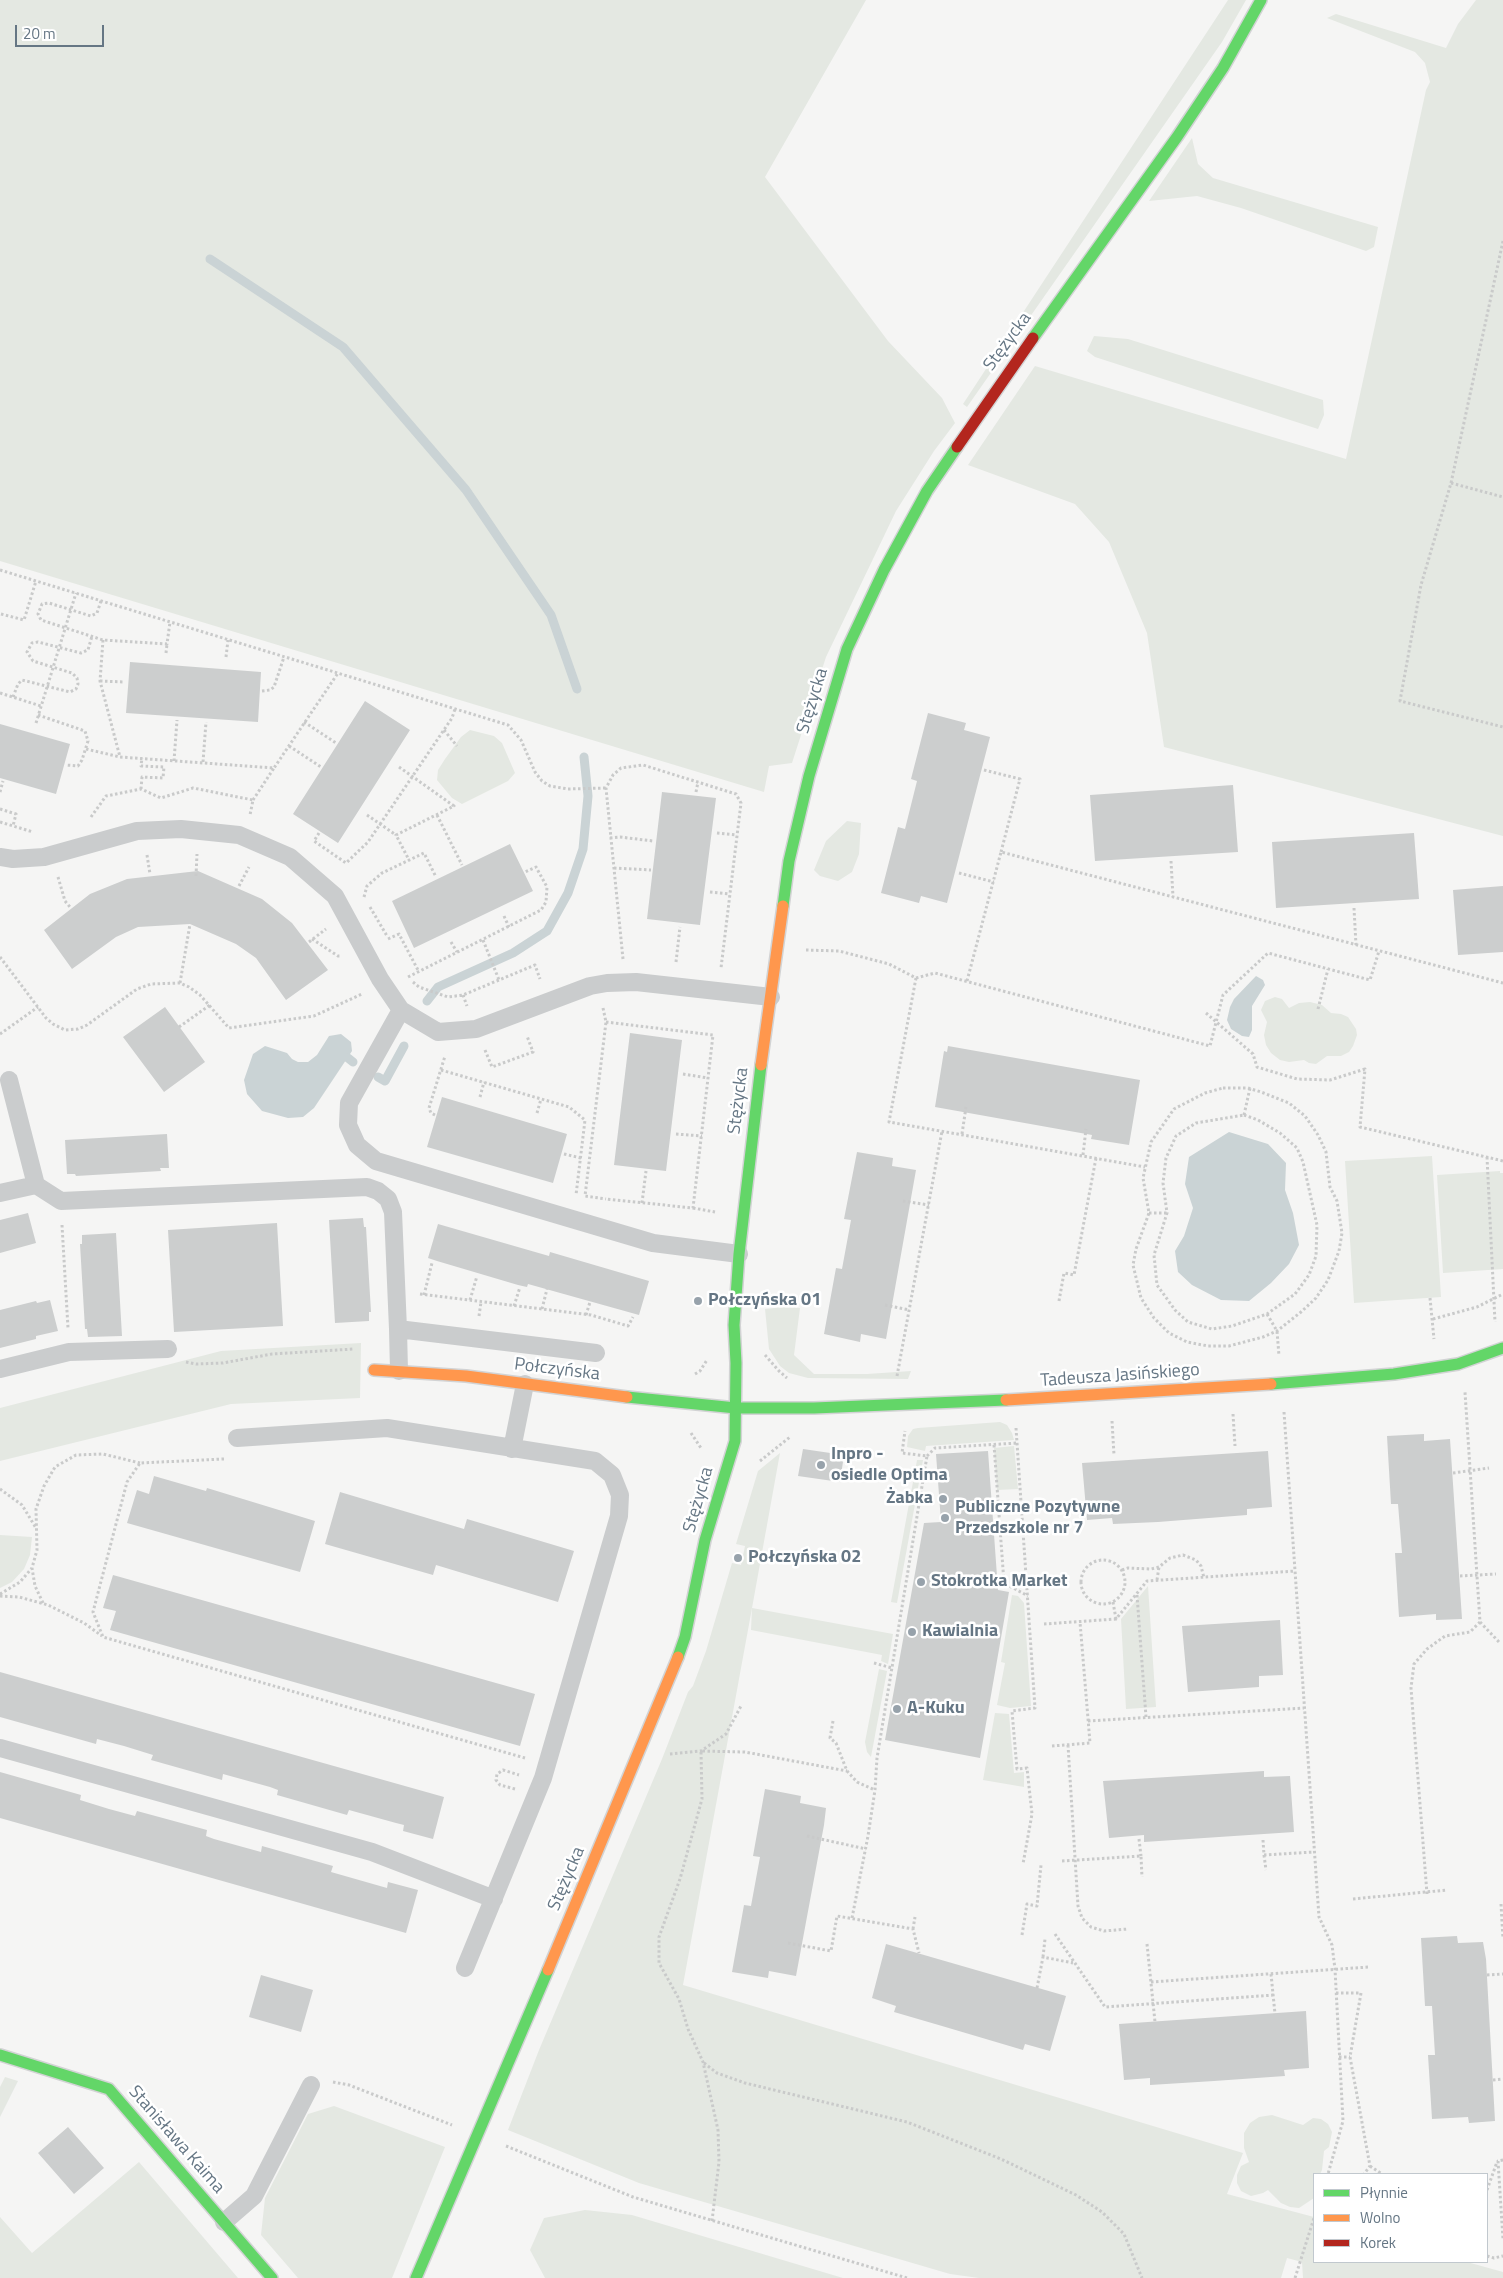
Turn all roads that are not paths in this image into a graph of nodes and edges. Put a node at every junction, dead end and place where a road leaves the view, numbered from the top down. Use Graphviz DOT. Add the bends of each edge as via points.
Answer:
graph roads {
  1 [pos="1261,0"];
  2 [pos="0,857"];
  3 [pos="771,997"];
  4 [pos="401,1010"];
  5 [pos="9,1080"];
  6 [pos="36,1185"];
  7 [pos="0,1194"];
  8 [pos="739,1254"];
  9 [pos="398,1329"];
  10 [pos="1503,1348"];
  11 [pos="168,1349"];
  12 [pos="596,1353"];
  13 [pos="0,1369"];
  14 [pos="374,1370"];
  15 [pos="399,1371"];
  16 [pos="525,1384"];
  17 [pos="736,1408"];
  18 [pos="237,1438"];
  19 [pos="512,1449"];
  20 [pos="0,1748"];
  21 [pos="494,1899"];
  22 [pos="466,1968"];
  23 [pos="0,2055"];
  24 [pos="311,2085"];
  25 [pos="224,2222"];
  26 [pos="272,2278"];
  27 [pos="416,2278"];
  1 -- 3 [label="street, Stężycka" via="1223,68 1177,137 927,491 884,570 848,649 809,776 789,861"];
  2 -- 4 [label="lane" via="44,857 137,831 181,829 239,836 290,857 335,896 380,979"];
  3 -- 4 [label="lane" via="636,982 607,983 590,986 476,1029 438,1032"];
  3 -- 8 [label="street, Stężycka"];
  4 -- 8 [label="lane" via="349,1104 348,1125 357,1145 376,1161 653,1243"];
  5 -- 6 [label="lane"];
  6 -- 7 [label="lane"];
  6 -- 9 [label="lane" via="61,1201 367,1187 378,1191 388,1199 393,1212"];
  8 -- 17 [label="street, Stężycka" via="734,1325"];
  9 -- 12 [label="lane"];
  9 -- 15 [label="lane"];
  10 -- 17 [label="street, Tadeusza Jasińskiego" via="1458,1364 1394,1374 1282,1383 1026,1399"];
  11 -- 13 [label="lane" via="69,1352"];
  14 -- 15 [label="street, Połczyńska"];
  15 -- 16 [label="street, Połczyńska"];
  16 -- 17 [label="street, Połczyńska"];
  16 -- 19 [label="lane"];
  17 -- 27 [label="street, Stężycka" via="735,1441 705,1540 685,1637 669,1683"];
  18 -- 19 [label="lane" via="387,1428"];
  19 -- 21 [label="lane" via="594,1461 612,1475 620,1494 619,1516 543,1778"];
  20 -- 21 [label="lane" via="372,1852"];
  21 -- 22 [label="lane"];
  23 -- 25 [label="street, Stanisława Kaima" via="109,2089"];
  24 -- 25 [label="lane" via="254,2196"];
  25 -- 26 [label="street, Stanisława Kaima"];
}
